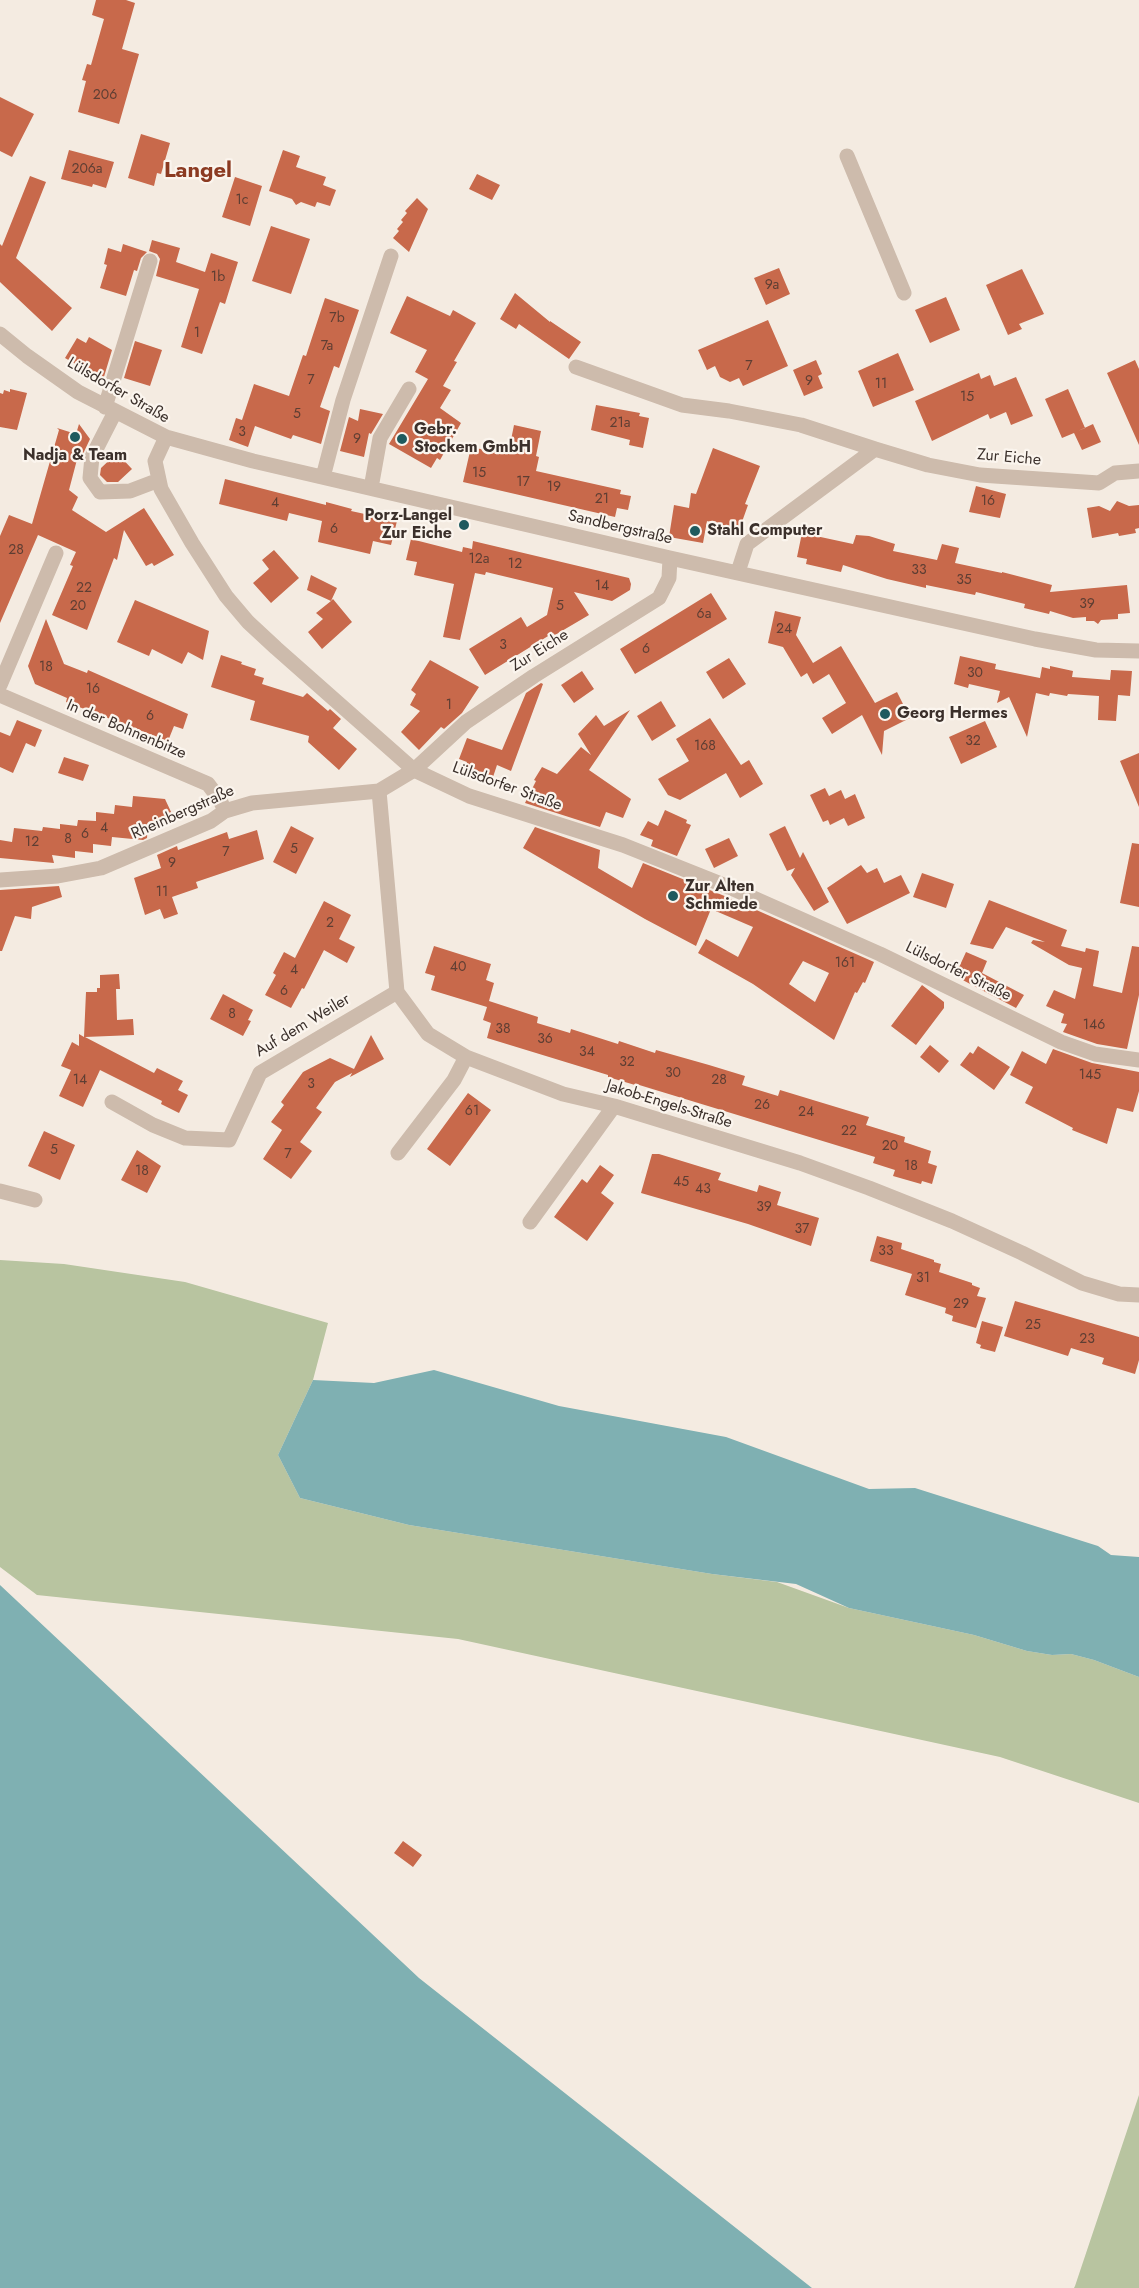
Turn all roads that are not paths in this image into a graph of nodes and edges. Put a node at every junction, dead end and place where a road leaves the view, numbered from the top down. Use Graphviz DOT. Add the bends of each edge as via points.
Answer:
graph roads {
  1 [pos="847,156"];
  2 [pos="391,256"];
  3 [pos="150,261"];
  4 [pos="904,293"];
  5 [pos="0,334"];
  6 [pos="576,367"];
  7 [pos="409,389"];
  8 [pos="110,410"];
  9 [pos="166,437"];
  10 [pos="875,449"];
  11 [pos="1139,471"];
  12 [pos="323,477"];
  13 [pos="159,480"];
  14 [pos="371,488"];
  15 [pos="56,553"];
  16 [pos="670,558"];
  17 [pos="738,572"];
  18 [pos="1139,651"];
  19 [pos="0,686"];
  20 [pos="0,695"];
  21 [pos="414,770"];
  22 [pos="379,791"];
  23 [pos="225,811"];
  24 [pos="0,880"];
  25 [pos="397,992"];
  26 [pos="466,1057"];
  27 [pos="1139,1060"];
  28 [pos="112,1102"];
  29 [pos="614,1106"];
  30 [pos="398,1153"];
  31 [pos="0,1191"];
  32 [pos="35,1200"];
  33 [pos="530,1222"];
  34 [pos="1139,1294"];
  1 -- 4 [label="street"];
  2 -- 12 [label="street" via="343,400"];
  3 -- 8 [label="street"];
  5 -- 8 [label="street, Lülsdorfer Straße" via="78,392"];
  6 -- 10 [label="street, Zur Eiche" via="682,405 801,425"];
  7 -- 14 [label="street" via="380,438"];
  8 -- 9 [label="street, Lülsdorfer Straße"];
  8 -- 13 [label="street" via="92,457 90,478 100,492 130,490"];
  9 -- 12 [label="street, Sandbergstraße"];
  9 -- 13 [label="street, Lülsdorfer Straße" via="155,461"];
  10 -- 11 [label="street, Zur Eiche" via="980,475 1099,483 1115,472"];
  10 -- 17 [label="street" via="747,544"];
  12 -- 14 [label="street, Sandbergstraße"];
  13 -- 21 [label="street, Lülsdorfer Straße" via="192,543 248,622"];
  14 -- 16 [label="street, Sandbergstraße"];
  15 -- 19 [label="street"];
  16 -- 17 [label="street, Sandbergstraße"];
  16 -- 21 [label="street, Zur Eiche" via="669,578 659,598 466,722"];
  17 -- 18 [label="street, Sandbergstraße" via="1035,639 1096,650"];
  20 -- 23 [label="street, In der Bohnenbitze" via="208,784"];
  21 -- 22 [label="street, Rheinbergstraße"];
  21 -- 27 [label="street, Lülsdorfer Straße" via="470,796 623,845 731,888 880,954 1061,1042 1095,1053"];
  22 -- 23 [label="street, Rheinbergstraße" via="252,803"];
  22 -- 25 [label="street"];
  23 -- 24 [label="street, Rheinbergstraße" via="101,868"];
  25 -- 26 [label="street, Jakob-Engels-Straße" via="428,1034"];
  25 -- 28 [label="street, Auf dem Weiler" via="260,1073 229,1140 185,1138"];
  26 -- 29 [label="street, Jakob-Engels-Straße" via="563,1094"];
  26 -- 30 [label="street" via="454,1080"];
  29 -- 33 [label="street"];
  29 -- 34 [label="street, Jakob-Engels-Straße" via="860,1184 1022,1252 1082,1283 1119,1294"];
  31 -- 32 [label="street"];
}
